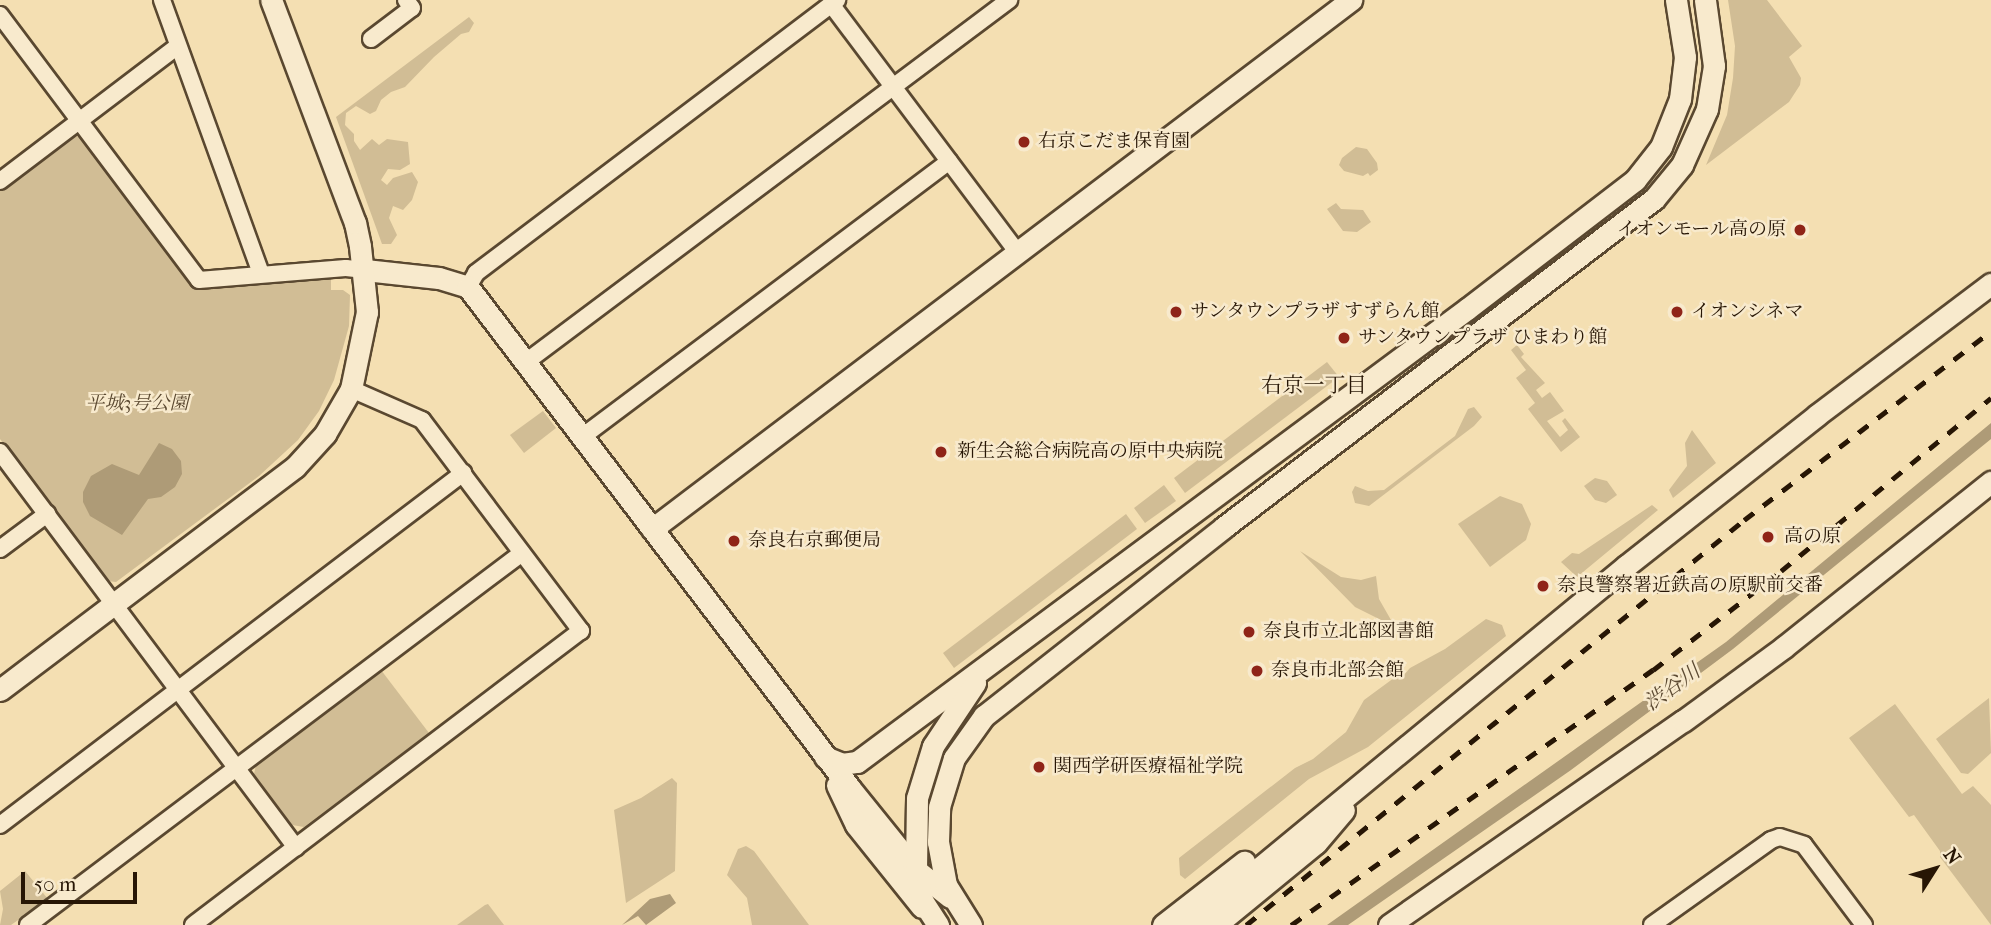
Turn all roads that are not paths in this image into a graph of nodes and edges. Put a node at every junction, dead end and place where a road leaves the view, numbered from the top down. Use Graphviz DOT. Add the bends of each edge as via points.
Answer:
graph roads {
  1 [pos="162,0"];
  2 [pos="271,0"];
  3 [pos="406,0"];
  4 [pos="1009,0"];
  5 [pos="1350,0"];
  6 [pos="1676,0"];
  7 [pos="1705,0"];
  8 [pos="834,2"];
  9 [pos="0,15"];
  10 [pos="371,39"];
  11 [pos="178,46"];
  12 [pos="892,86"];
  13 [pos="79,121"];
  14 [pos="949,161"];
  15 [pos="1,177"];
  16 [pos="1017,252"];
  17 [pos="365,270"];
  18 [pos="261,274"];
  19 [pos="1991,284"];
  20 [pos="468,287"];
  21 [pos="526,362"];
  22 [pos="351,390"];
  23 [pos="582,437"];
  24 [pos="0,452"];
  25 [pos="463,473"];
  26 [pos="1991,482"];
  27 [pos="47,514"];
  28 [pos="652,529"];
  29 [pos="0,549"];
  30 [pos="522,553"];
  31 [pos="113,606"];
  32 [pos="990,665"];
  33 [pos="0,690"];
  34 [pos="177,691"];
  35 [pos="825,757"];
  36 [pos="1384,764"];
  37 [pos="237,769"];
  38 [pos="0,825"];
  39 [pos="938,842"];
  40 [pos="296,848"];
  41 [pos="884,860"];
  42 [pos="916,870"];
  43 [pos="954,901"];
  44 [pos="935,921"];
  45 [pos="1860,923"];
  46 [pos="28,925"];
  47 [pos="193,925"];
  48 [pos="971,925"];
  49 [pos="1163,925"];
  50 [pos="1190,925"];
  51 [pos="1216,925"];
  52 [pos="1389,925"];
  53 [pos="1651,925"];
  1 -- 11 [label="street"];
  2 -- 17 [label="street" via="355,223"];
  3 -- 10 [label="street" via="412,8"];
  4 -- 12 [label="street"];
  5 -- 16 [label="street"];
  6 -- 32 [label="street" via="1685,57 1680,99 1661,147 1635,180"];
  7 -- 39 [label="street" via="1714,66 1707,109 1682,165 1654,200 1001,700 954,758 939,807"];
  8 -- 12 [label="street"];
  8 -- 20 [label="street" via="476,273"];
  9 -- 13 [label="street"];
  11 -- 13 [label="street"];
  11 -- 18 [label="street"];
  12 -- 14 [label="street"];
  12 -- 21 [label="street"];
  13 -- 15 [label="street"];
  13 -- 18 [label="street" via="199,280"];
  14 -- 16 [label="street"];
  14 -- 23 [label="street"];
  16 -- 28 [label="street"];
  17 -- 18 [label="street"];
  17 -- 20 [label="street" via="439,278"];
  17 -- 22 [label="street" via="367,312"];
  19 -- 36 [label="street" via="1806,423"];
  20 -- 21 [label="street"];
  21 -- 23 [label="street"];
  22 -- 25 [label="street" via="422,420"];
  22 -- 31 [label="street" via="325,434 295,467"];
  23 -- 28 [label="street"];
  24 -- 27 [label="street"];
  25 -- 30 [label="street"];
  25 -- 34 [label="street"];
  26 -- 52 [label="street" via="1775,654"];
  27 -- 29 [label="street"];
  27 -- 31 [label="street"];
  28 -- 35 [label="street"];
  30 -- 37 [label="street"];
  30 -- 40 [label="street" via="581,631"];
  31 -- 33 [label="street"];
  31 -- 34 [label="street"];
  32 -- 35 [label="street" via="857,762 842,764"];
  32 -- 42 [label="street" via="933,746 917,798"];
  34 -- 37 [label="street"];
  34 -- 38 [label="street"];
  35 -- 41 [label="street" via="856,825"];
  35 -- 42 [label="street"];
  36 -- 49 [label="street" via="1304,814"];
  36 -- 50 [label="street"];
  36 -- 51 [label="street" via="1316,843"];
  37 -- 40 [label="street"];
  37 -- 46 [label="street"];
  39 -- 42 [label="street" via="930,860"];
  39 -- 43 [label="street"];
  40 -- 47 [label="street"];
  41 -- 42 [label="street"];
  41 -- 44 [label="street"];
  42 -- 43 [label="street"];
  42 -- 44 [label="street" via="922,900"];
  43 -- 48 [label="street"];
  45 -- 53 [label="street" via="1804,845 1780,836"];
}
